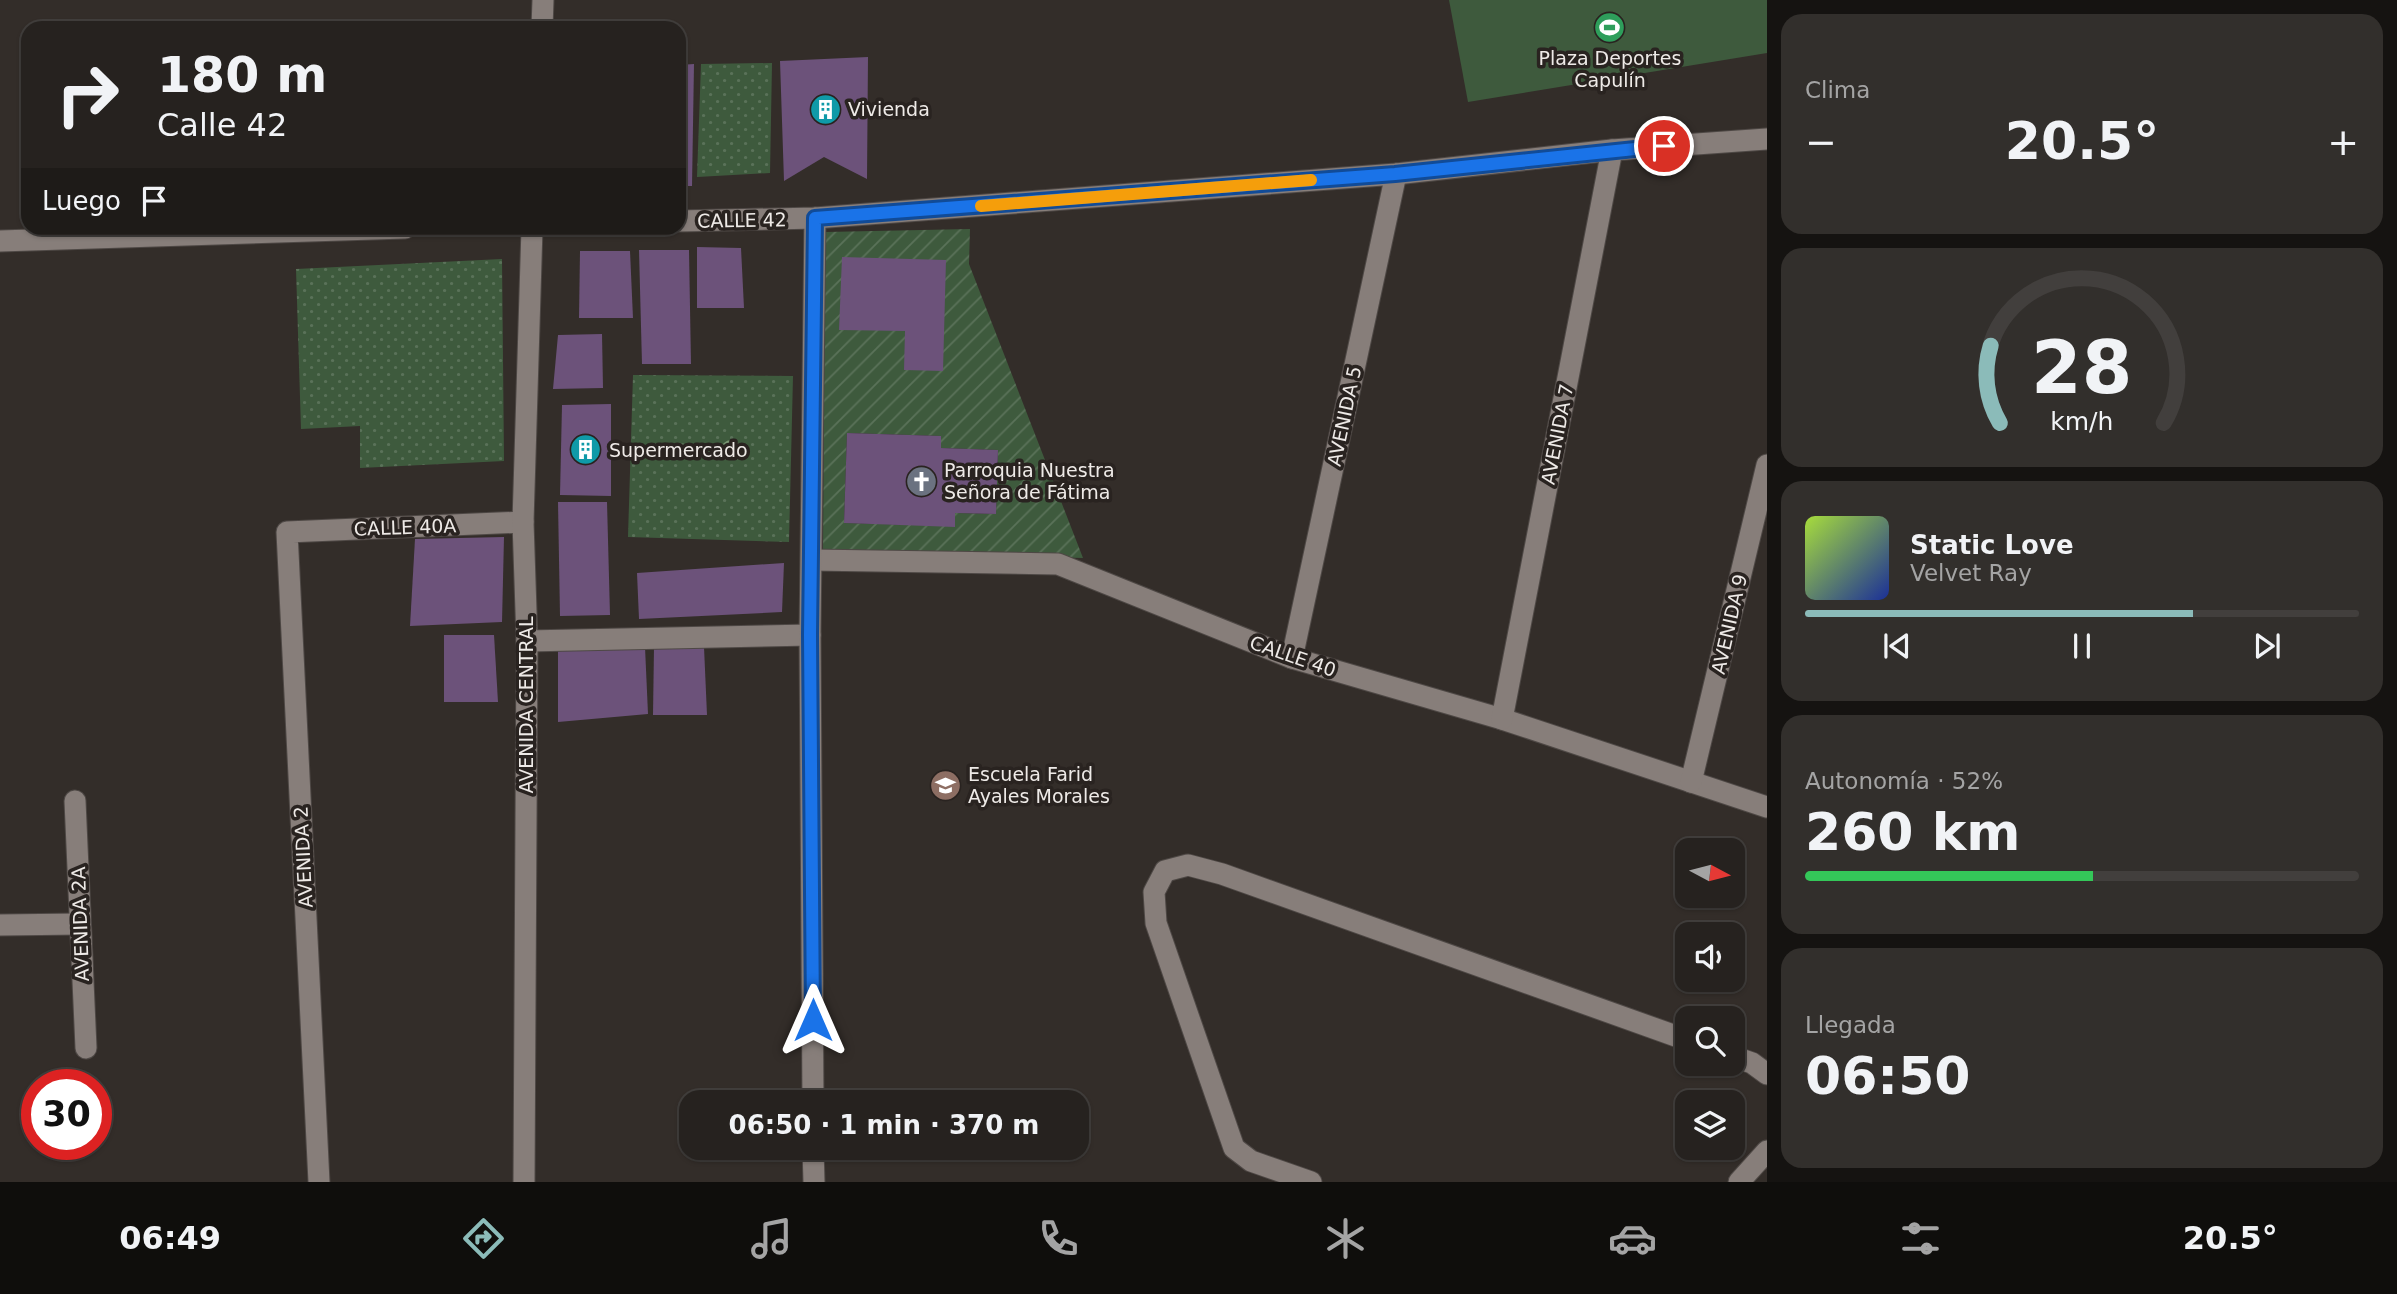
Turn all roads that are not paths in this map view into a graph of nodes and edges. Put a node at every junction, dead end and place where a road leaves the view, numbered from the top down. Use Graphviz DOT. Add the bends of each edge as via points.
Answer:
graph roads {
  1 [pos="543,0"];
  2 [pos="542,21"];
  3 [pos="1767,139"];
  4 [pos="1612,150"];
  5 [pos="1395,174"];
  6 [pos="815,218"];
  7 [pos="686,221"];
  8 [pos="187,235"];
  9 [pos="532,235"];
  10 [pos="0,241"];
  11 [pos="1767,465"];
  12 [pos="523,522"];
  13 [pos="287,532"];
  14 [pos="812,560"];
  15 [pos="810,635"];
  16 [pos="527,640"];
  17 [pos="1292,658"];
  18 [pos="1502,719"];
  19 [pos="1691,782"];
  20 [pos="75,801"];
  21 [pos="1767,807"];
  22 [pos="80,924"];
  23 [pos="0,925"];
  24 [pos="1675,1036"];
  25 [pos="86,1048"];
  26 [pos="1745,1061"];
  27 [pos="1767,1073"];
  28 [pos="813,1090"];
  29 [pos="1767,1151"];
  30 [pos="813,1160"];
  31 [pos="319,1182"];
  32 [pos="524,1182"];
  33 [pos="814,1182"];
  34 [pos="1311,1182"];
  35 [pos="1740,1182"];
  1 -- 2 [label="street"];
  3 -- 4 [label="street, CALLE 42"];
  4 -- 5 [label="street, CALLE 42"];
  4 -- 18 [label="street, AVENIDA 7"];
  5 -- 6 [label="street, CALLE 42"];
  5 -- 17 [label="street, AVENIDA 5"];
  6 -- 7 [label="street, CALLE 42"];
  6 -- 14 [label="street"];
  8 -- 10 [label="street"];
  9 -- 12 [label="street, AVENIDA CENTRAL"];
  11 -- 19 [label="street, AVENIDA 9"];
  12 -- 13 [label="street, CALLE 40A"];
  12 -- 16 [label="street, AVENIDA CENTRAL"];
  13 -- 31 [label="street, AVENIDA 2"];
  14 -- 15 [label="street"];
  14 -- 17 [label="street, CALLE 40" via="1058,565"];
  15 -- 16 [label="street"];
  15 -- 28 [label="street"];
  16 -- 32 [label="street, AVENIDA CENTRAL"];
  17 -- 18 [label="street, CALLE 40"];
  18 -- 19 [label="street, CALLE 40"];
  19 -- 21 [label="street, CALLE 40"];
  20 -- 22 [label="street, AVENIDA 2A"];
  22 -- 23 [label="street"];
  22 -- 25 [label="street, AVENIDA 2A"];
  24 -- 34 [label="street" via="1222,874 1188,865 1165,871 1154,892 1156,923 1234,1148 1251,1161"];
  26 -- 27 [label="street"];
  29 -- 35 [label="street"];
  30 -- 33 [label="street"];
}
